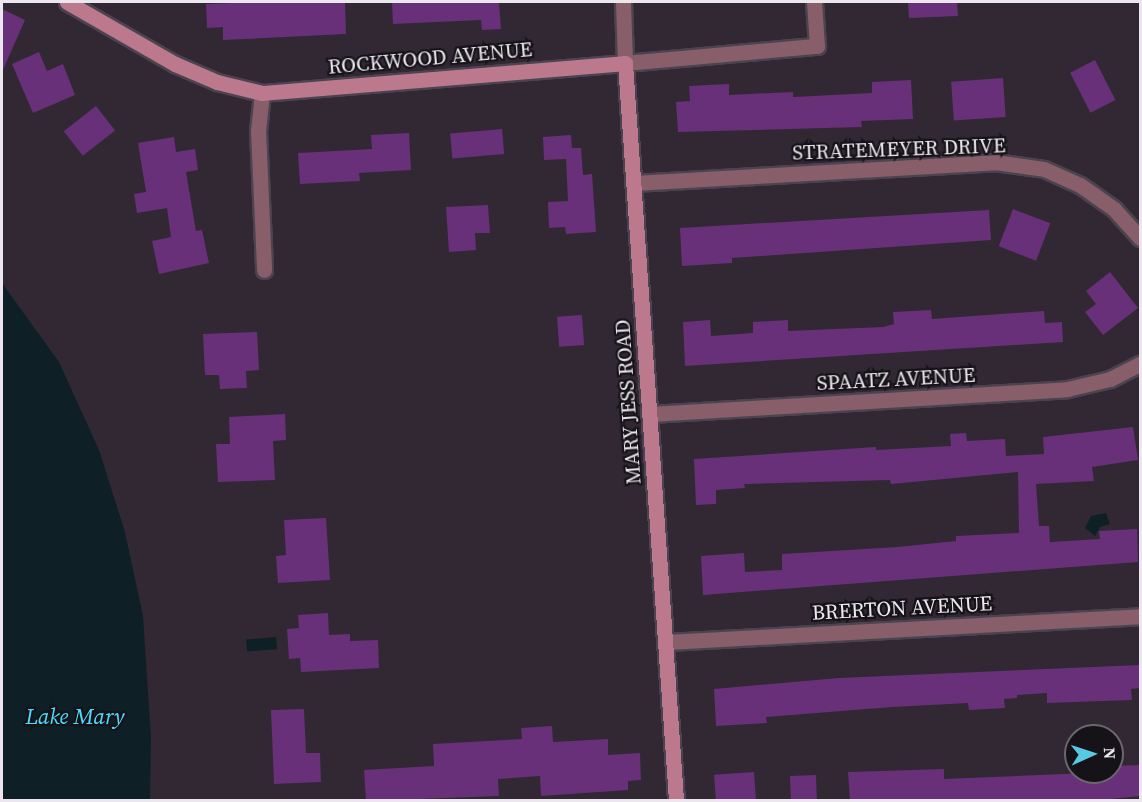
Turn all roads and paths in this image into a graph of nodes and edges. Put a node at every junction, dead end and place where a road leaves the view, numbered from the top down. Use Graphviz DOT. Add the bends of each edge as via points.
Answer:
graph roads {
  1 [pos="67,2"];
  2 [pos="623,2"];
  3 [pos="814,2"];
  4 [pos="625,63"];
  5 [pos="262,93"];
  6 [pos="634,183"];
  7 [pos="1140,238"];
  8 [pos="264,270"];
  9 [pos="1140,364"];
  10 [pos="650,414"];
  11 [pos="1140,616"];
  12 [pos="665,642"];
  13 [pos="676,801"];
  1 -- 5 [label="street, ROCKWOOD AVENUE" via="175,64 217,82"];
  2 -- 4 [label="street, MARY JESS ROAD"];
  3 -- 4 [label="street, ROCKWOOD AVENUE" via="817,46"];
  4 -- 5 [label="street, ROCKWOOD AVENUE"];
  4 -- 6 [label="street, MARY JESS ROAD"];
  5 -- 8 [label="street" via="258,130"];
  6 -- 7 [label="street, STRATEMEYER DRIVE" via="994,162 1044,169 1080,185 1114,209"];
  6 -- 10 [label="street, MARY JESS ROAD"];
  9 -- 10 [label="street, SPAATZ AVENUE" via="1110,379 1037,392"];
  10 -- 12 [label="street, MARY JESS ROAD"];
  11 -- 12 [label="street, BRERTON AVENUE"];
  12 -- 13 [label="street, MARY JESS ROAD"];
}
